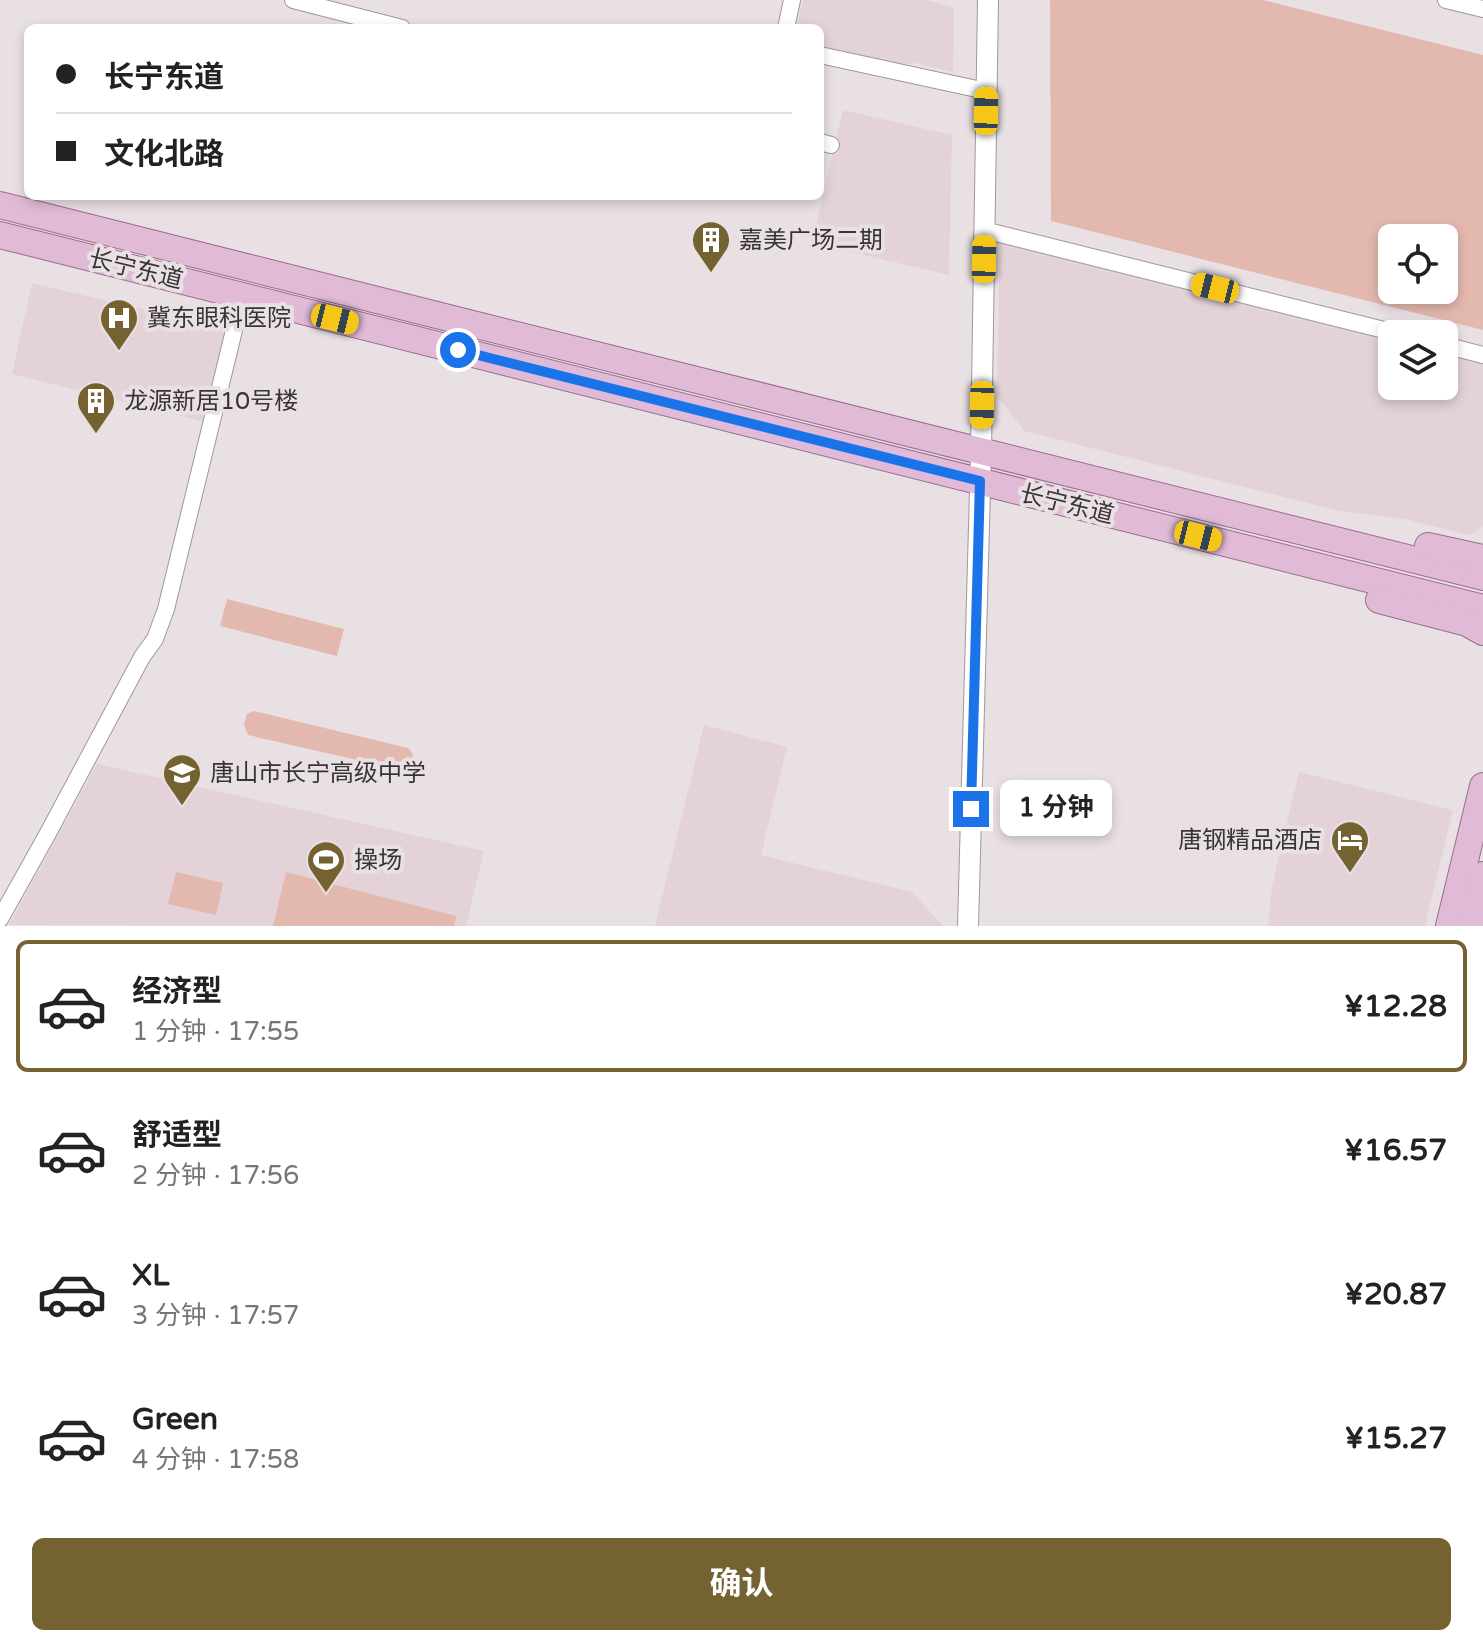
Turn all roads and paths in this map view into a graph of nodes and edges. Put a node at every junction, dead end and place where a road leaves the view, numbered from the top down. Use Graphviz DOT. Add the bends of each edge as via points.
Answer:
graph roads {
  1 [pos="293,0"];
  2 [pos="792,0"];
  3 [pos="988,0"];
  4 [pos="1446,0"];
  5 [pos="1483,9"];
  6 [pos="386,24"];
  7 [pos="787,24"];
  8 [pos="824,56"];
  9 [pos="986,91"];
  10 [pos="0,205"];
  11 [pos="984,230"];
  12 [pos="0,235"];
  13 [pos="238,314"];
  14 [pos="1378,328"];
  15 [pos="1458,349"];
  16 [pos="1483,355"];
  17 [pos="981,453"];
  18 [pos="980,481"];
  19 [pos="1287,530"];
  20 [pos="1282,557"];
  21 [pos="1483,558"];
  22 [pos="1483,577"];
  23 [pos="1483,608"];
  24 [pos="1483,632"];
  25 [pos="1483,786"];
  26 [pos="1483,875"];
  27 [pos="0,919"];
  28 [pos="968,926"];
  29 [pos="1449,926"];
  30 [pos="1471,926"];
  1 -- 6 [label="street"];
  2 -- 7 [label="street"];
  3 -- 9 [label="street"];
  4 -- 5 [label="street"];
  8 -- 9 [label="street"];
  9 -- 11 [label="street"];
  10 -- 17 [label="main road, 长宁东道"];
  11 -- 14 [label="street"];
  11 -- 17 [label="street"];
  12 -- 18 [label="main road, 长宁东道"];
  13 -- 27 [label="street" via="155,639"];
  15 -- 16 [label="street"];
  17 -- 18 [label="street"];
  17 -- 19 [label="main road, 长宁东道"];
  18 -- 20 [label="main road, 长宁东道"];
  18 -- 28 [label="street"];
  19 -- 21 [label="main road" via="1337,526"];
  19 -- 22 [label="main road, 长宁东道"];
  20 -- 23 [label="main road, 长宁东道"];
  20 -- 24 [label="main road" via="1318,583 1467,623"];
  25 -- 29 [label="main road"];
  26 -- 30 [label="main road"];
}
